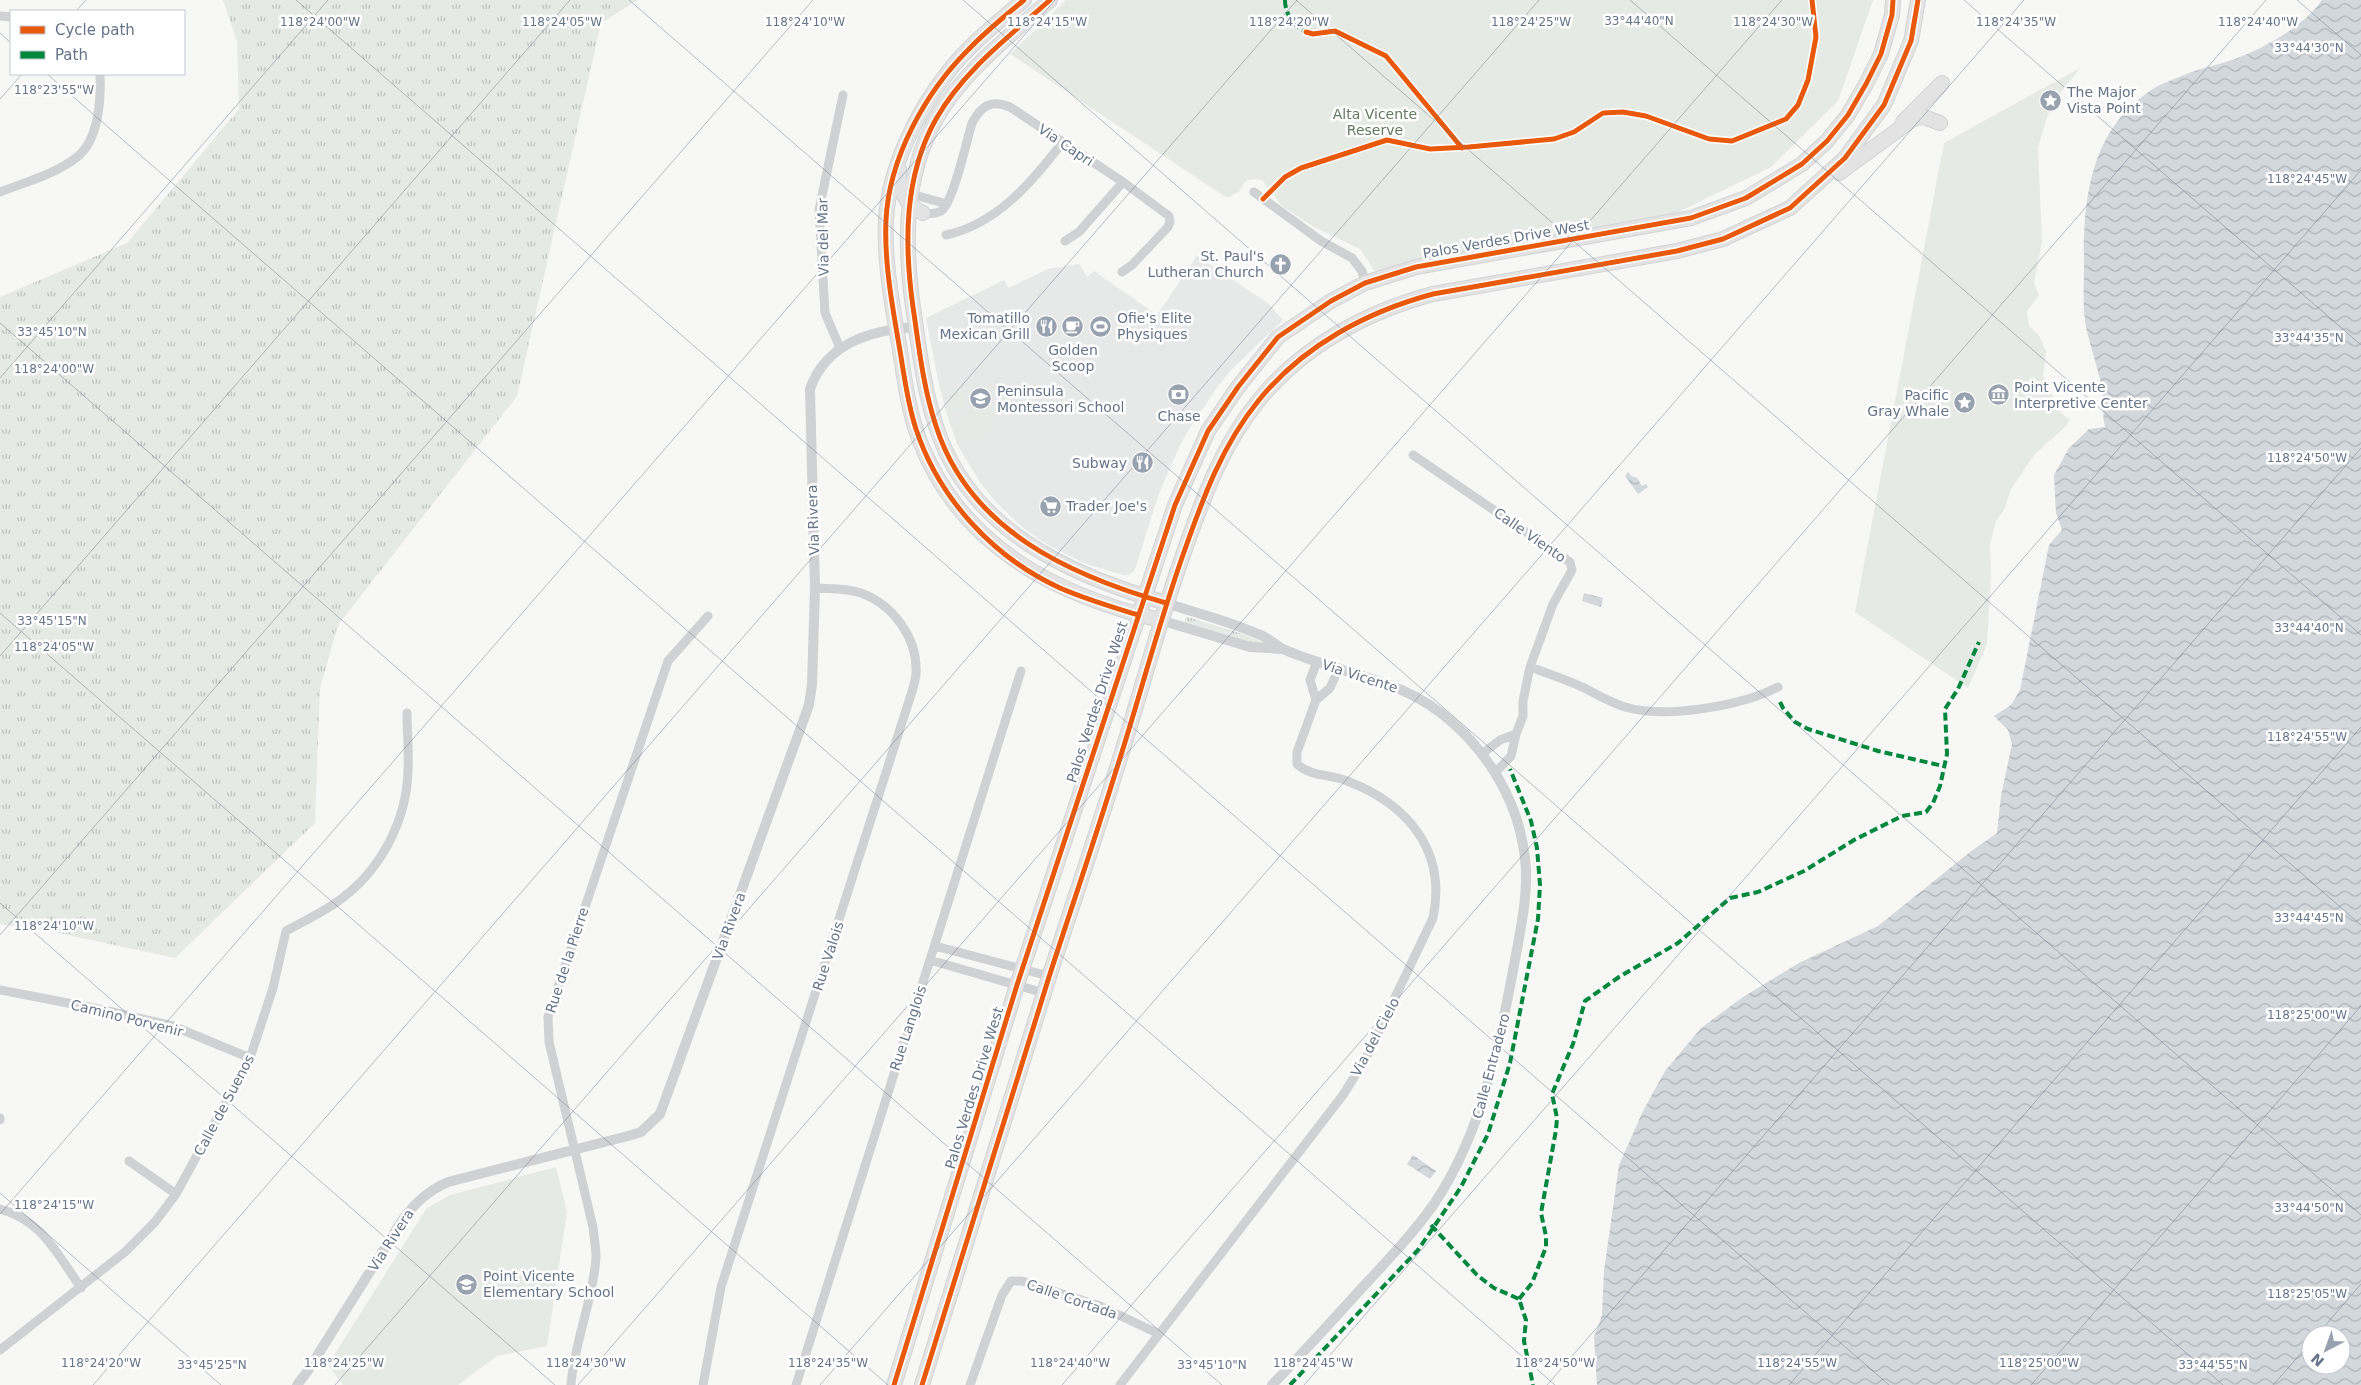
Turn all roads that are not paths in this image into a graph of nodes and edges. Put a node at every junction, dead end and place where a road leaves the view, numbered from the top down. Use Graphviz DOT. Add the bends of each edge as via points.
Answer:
graph roads {
  1 [pos="1024,0"];
  2 [pos="1050,0"];
  3 [pos="1894,0"];
  4 [pos="1918,0"];
  5 [pos="100,75"];
  6 [pos="1942,83"];
  7 [pos="843,95"];
  8 [pos="1940,123"];
  9 [pos="1898,128"];
  10 [pos="1062,143"];
  11 [pos="901,156"];
  12 [pos="1123,182"];
  13 [pos="0,192"];
  14 [pos="1254,192"];
  15 [pos="910,204"];
  16 [pos="947,204"];
  17 [pos="1790,208"];
  18 [pos="923,213"];
  19 [pos="946,235"];
  20 [pos="1065,241"];
  21 [pos="1122,272"];
  22 [pos="1365,283"];
  23 [pos="916,327"];
  24 [pos="896,328"];
  25 [pos="840,348"];
  26 [pos="915,427"];
  27 [pos="1413,455"];
  28 [pos="965,483"];
  29 [pos="815,588"];
  30 [pos="1144,596"];
  31 [pos="1166,603"];
  32 [pos="1138,615"];
  33 [pos="708,616"];
  34 [pos="1160,620"];
  35 [pos="1284,650"];
  36 [pos="1317,662"];
  37 [pos="1530,667"];
  38 [pos="1339,668"];
  39 [pos="1021,671"];
  40 [pos="1778,687"];
  41 [pos="1316,700"];
  42 [pos="407,713"];
  43 [pos="1516,734"];
  44 [pos="1482,754"];
  45 [pos="1496,772"];
  46 [pos="935,946"];
  47 [pos="930,960"];
  48 [pos="1022,970"];
  49 [pos="1049,976"];
  50 [pos="1017,985"];
  51 [pos="0,990"];
  52 [pos="1044,993"];
  53 [pos="250,1058"];
  54 [pos="574,1150"];
  55 [pos="129,1161"];
  56 [pos="176,1194"];
  57 [pos="0,1209"];
  58 [pos="81,1288"];
  59 [pos="1159,1334"];
  60 [pos="0,1350"];
  61 [pos="297,1385"];
  62 [pos="571,1385"];
  63 [pos="703,1385"];
  64 [pos="796,1385"];
  65 [pos="894,1385"];
  66 [pos="922,1385"];
  67 [pos="970,1385"];
  68 [pos="1120,1385"];
  69 [pos="1272,1385"];
  1 -- 11 [label="main road" via="968,49 948,72 928,100"];
  2 -- 15 [label="main road" via="974,67 936,119 914,176"];
  3 -- 22 [label="main road, Palos Verdes Drive West" via="1881,54 1848,115 1802,164 1746,198 1691,218 1416,267"];
  4 -- 17 [label="main road" via="1911,41 1884,105 1845,158"];
  5 -- 13 [label="street" via="94,131 78,157"];
  6 -- 9 [label="main road"];
  7 -- 25 [label="street, Via del Mar" via="820,210 825,313"];
  8 -- 9 [label="main road" via="1924,117"];
  9 -- 17 [label="main road"];
  10 -- 12 [label="street, Via Capri"];
  10 -- 16 [label="street, Via Capri" via="1010,107 1001,103 984,106 972,123"];
  10 -- 19 [label="street" via="1036,177 1012,200 961,232"];
  11 -- 15 [label="main road" via="898,176"];
  11 -- 24 [label="main road" via="886,218 886,250"];
  12 -- 20 [label="street" via="1079,232"];
  12 -- 21 [label="street, Via Capri" via="1169,216 1170,222 1132,266"];
  14 -- 22 [label="street" via="1321,241 1352,258 1362,271"];
  15 -- 16 [label="street"];
  15 -- 18 [label="main road"];
  15 -- 23 [label="main road" via="907,268"];
  16 -- 18 [label="street" via="937,213"];
  17 -- 31 [label="main road" via="1723,239 1677,251 1433,294 1389,307 1346,328 1278,380 1258,401 1230,442 1203,497"];
  22 -- 30 [label="main road, Palos Verdes Drive West" via="1331,300 1278,337 1238,387 1208,431 1193,462"];
  23 -- 24 [label="street, Via Rivera"];
  23 -- 28 [label="main road" via="924,386 936,428 952,464"];
  24 -- 25 [label="street, Via Rivera" via="863,336"];
  24 -- 26 [label="main road"];
  25 -- 29 [label="street, Via Rivera" via="827,359 810,389"];
  26 -- 28 [label="main road" via="927,436 949,478"];
  26 -- 32 [label="main road" via="936,474 954,502 978,531 1004,554 1060,588"];
  27 -- 37 [label="street, Calle Viento" via="1570,562 1572,570 1553,604"];
  28 -- 30 [label="main road" via="990,514 1029,546 1078,572"];
  29 -- 54 [label="street, Via Rivera" via="809,705 666,1102 660,1114 641,1132"];
  29 -- 63 [label="street, Rue Valois" via="860,592 889,609 907,633 914,650 916,675 722,1287"];
  30 -- 31 [label="main road"];
  30 -- 32 [label="main road, Palos Verdes Drive West"];
  31 -- 34 [label="main road"];
  31 -- 35 [label="street, Via Vicente" via="1260,634"];
  32 -- 34 [label="main road"];
  32 -- 48 [label="main road, Palos Verdes Drive West"];
  33 -- 54 [label="street, Rue de la Pierre" via="668,662 548,1017 549,1042"];
  34 -- 35 [label="street, Via Vicente" via="1250,647"];
  34 -- 49 [label="main road" via="1116,772"];
  35 -- 36 [label="street, Via Vicente"];
  36 -- 38 [label="street, Via Vicente"];
  36 -- 41 [label="street" via="1310,680"];
  37 -- 40 [label="street" via="1626,707 1642,710 1705,708 1764,694"];
  37 -- 43 [label="street, Calle Viento" via="1523,716"];
  38 -- 41 [label="street, Via del Cielo" via="1330,688"];
  38 -- 44 [label="street, Via Vicente" via="1398,687 1424,701 1452,721"];
  39 -- 46 [label="street, Rue Langlois"];
  41 -- 59 [label="street, Via del Cielo" via="1297,752 1297,764 1306,771 1345,780 1383,797 1409,820 1421,834 1428,850 1436,882 1433,918 1366,1058 1343,1095"];
  42 -- 53 [label="street, Calle de Suenos" via="408,771 400,818 387,847 346,896 286,930 274,988"];
  43 -- 44 [label="street" via="1500,740"];
  43 -- 45 [label="street, Calle Viento" via="1511,756"];
  44 -- 45 [label="street, Via Vicente"];
  45 -- 69 [label="street, Calle Entradero" via="1520,828 1526,884 1507,1004 1476,1124 1463,1154 1402,1246"];
  46 -- 47 [label="street, Rue Langlois"];
  46 -- 48 [label="street"];
  47 -- 50 [label="street"];
  47 -- 64 [label="street, Rue Langlois"];
  48 -- 49 [label="street"];
  48 -- 50 [label="main road, Palos Verdes Drive West"];
  49 -- 52 [label="main road"];
  50 -- 52 [label="street"];
  50 -- 65 [label="main road, Palos Verdes Drive West"];
  51 -- 53 [label="street, Camino Porvenir" via="173,1026"];
  52 -- 66 [label="main road"];
  53 -- 56 [label="street, Calle de Suenos"];
  54 -- 61 [label="street, Via Rivera" via="448,1182 416,1202"];
  54 -- 62 [label="street, Rue de la Pierre" via="593,1227 596,1257 572,1365"];
  55 -- 56 [label="street"];
  56 -- 58 [label="street, Calle de Suenos" via="125,1252"];
  57 -- 58 [label="street" via="21,1215 32,1224"];
  58 -- 60 [label="street, Calle de Suenos"];
  59 -- 67 [label="street, Calle Cortada" via="1100,1306 1022,1281 1011,1281 1002,1295"];
  59 -- 68 [label="street, Via del Cielo"];
}
